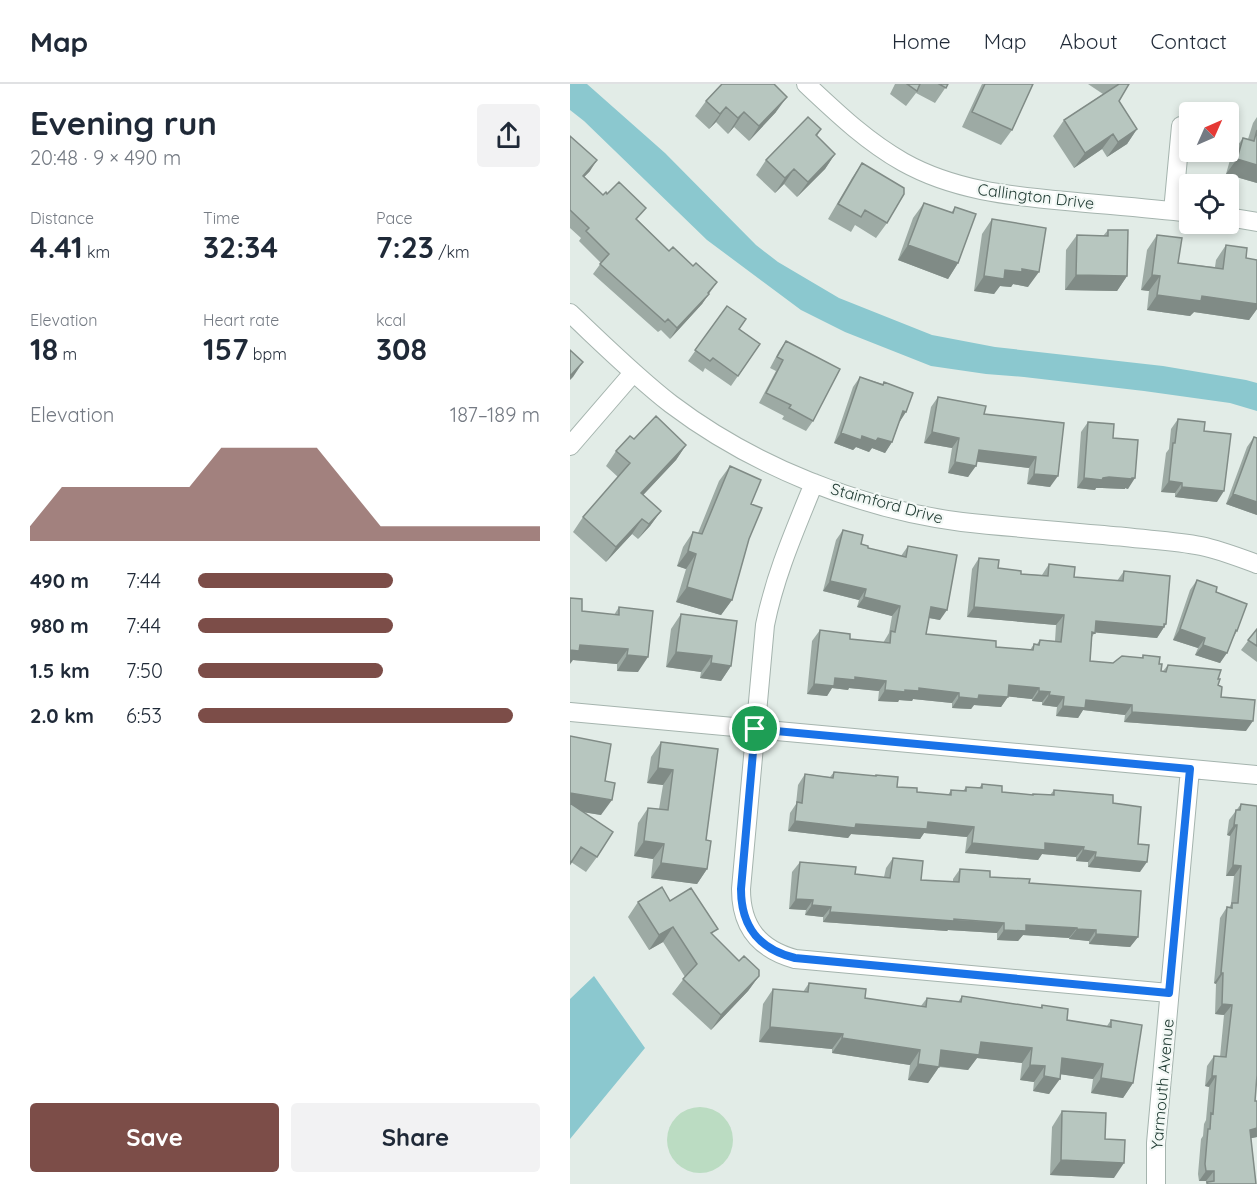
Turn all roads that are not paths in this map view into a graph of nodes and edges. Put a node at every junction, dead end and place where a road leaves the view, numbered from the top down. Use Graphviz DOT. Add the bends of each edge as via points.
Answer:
graph roads {
  1 [pos="807,84"];
  2 [pos="1179,212"];
  3 [pos="1239,219"];
  4 [pos="1257,222"];
  5 [pos="570,313"];
  6 [pos="633,373"];
  7 [pos="570,446"];
  8 [pos="814,483"];
  9 [pos="1257,564"];
  10 [pos="570,712"];
  11 [pos="755,729"];
  12 [pos="1190,769"];
  13 [pos="1257,775"];
  14 [pos="1169,993"];
  15 [pos="1155,1184"];
  1 -- 2 [label="street, Callington Drive" via="870,141 903,162 951,183 1015,196"];
  3 -- 4 [label="street"];
  5 -- 6 [label="street, Staimford Drive"];
  6 -- 7 [label="street"];
  6 -- 8 [label="street, Staimford Drive" via="715,433"];
  8 -- 9 [label="street, Staimford Drive" via="911,513 961,522 1189,544"];
  8 -- 11 [label="street" via="770,600"];
  10 -- 11 [label="street"];
  11 -- 12 [label="street"];
  11 -- 14 [label="street" via="741,901 747,924 772,951 804,959"];
  12 -- 13 [label="street"];
  12 -- 14 [label="street, Yarmouth Avenue"];
  14 -- 15 [label="street, Yarmouth Avenue"];
}
